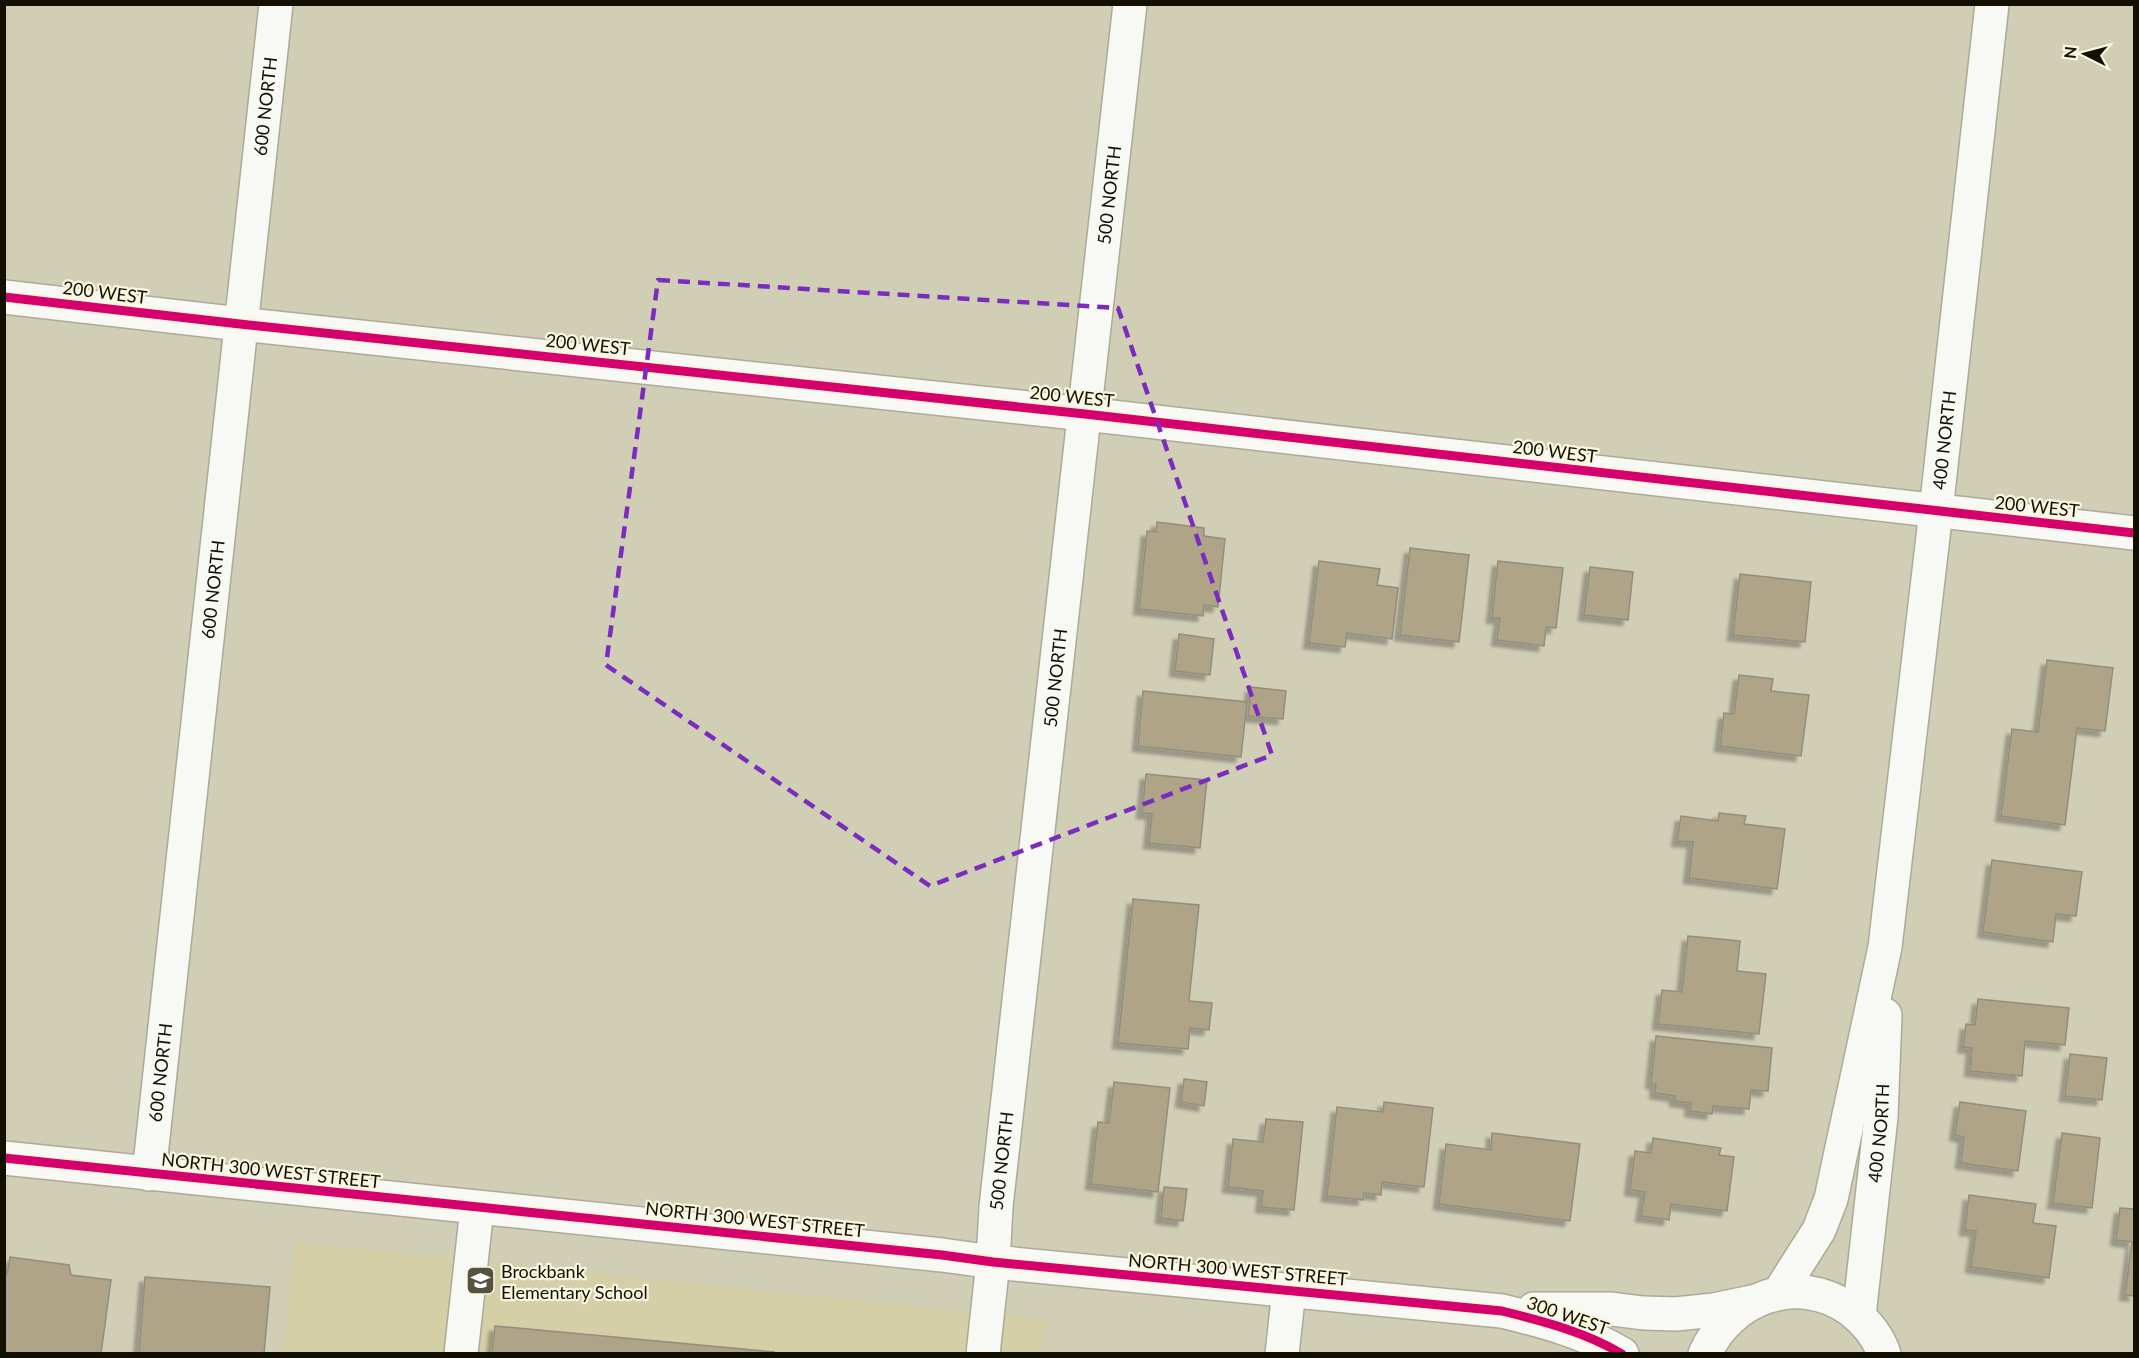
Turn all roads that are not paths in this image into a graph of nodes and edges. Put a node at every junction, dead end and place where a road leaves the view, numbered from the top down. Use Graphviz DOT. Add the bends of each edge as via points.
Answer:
graph roads {
  1 [pos="276,4"];
  2 [pos="1130,4"];
  3 [pos="1992,4"];
  4 [pos="4,297"];
  5 [pos="240,324"];
  6 [pos="1085,414"];
  7 [pos="1936,511"];
  8 [pos="2134,533"];
  9 [pos="1885,947"];
  10 [pos="4,1158"];
  11 [pos="149,1174"];
  12 [pos="477,1208"];
  13 [pos="993,1262"];
  14 [pos="1289,1290"];
  15 [pos="1766,1297"];
  16 [pos="1502,1311"];
  17 [pos="1872,1334"];
  18 [pos="462,1353"];
  19 [pos="983,1353"];
  20 [pos="1282,1353"];
  21 [pos="1622,1353"];
  22 [pos="1705,1353"];
  23 [pos="1899,1353"];
  1 -- 5 [label="street, 600 NORTH"];
  2 -- 6 [label="street, 500 NORTH"];
  3 -- 7 [label="street, 400 NORTH"];
  4 -- 5 [label="street, 200 WEST"];
  5 -- 6 [label="street, 200 WEST"];
  5 -- 11 [label="street, 600 NORTH"];
  6 -- 7 [label="street, 200 WEST"];
  6 -- 13 [label="street, 500 NORTH"];
  7 -- 8 [label="street, 200 WEST"];
  7 -- 9 [label="street, 400 NORTH"];
  9 -- 15 [label="street, 400 NORTH" via="1831,1199 1819,1230"];
  9 -- 17 [label="street, 400 NORTH" via="1886,1032"];
  10 -- 11 [label="street, NORTH 300 WEST STREET"];
  11 -- 12 [label="street, NORTH 300 WEST STREET"];
  12 -- 13 [label="street, NORTH 300 WEST STREET"];
  12 -- 18 [label="street"];
  13 -- 14 [label="street, NORTH 300 WEST STREET"];
  13 -- 19 [label="street, 500 NORTH"];
  14 -- 16 [label="street, NORTH 300 WEST STREET"];
  14 -- 20 [label="street"];
  15 -- 16 [label="street, 300 WEST" via="1714,1310 1676,1314 1557,1308"];
  15 -- 17 [label="street, 300 WEST" via="1813,1294 1845,1306"];
  15 -- 22 [label="street" via="1740,1309 1718,1329"];
  16 -- 21 [label="street, 300 WEST" via="1575,1332"];
  17 -- 23 [label="street"];
}
